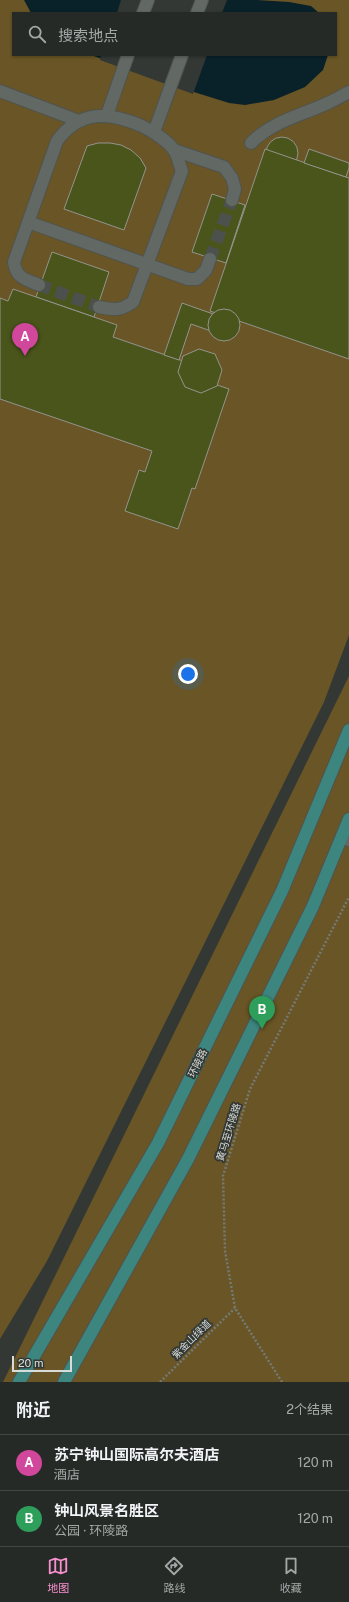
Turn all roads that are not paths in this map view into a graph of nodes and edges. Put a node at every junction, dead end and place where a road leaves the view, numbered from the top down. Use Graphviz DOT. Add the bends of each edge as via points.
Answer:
graph roads {
  1 [pos="148,0"];
  2 [pos="202,0"];
  3 [pos="143,12"];
  4 [pos="197,12"];
  5 [pos="128,56"];
  6 [pos="182,56"];
  7 [pos="0,91"];
  8 [pos="349,92"];
  9 [pos="107,115"];
  10 [pos="79,121"];
  11 [pos="154,132"];
  12 [pos="251,143"];
  13 [pos="174,150"];
  14 [pos="232,200"];
  15 [pos="28,222"];
  16 [pos="210,259"];
  17 [pos="147,266"];
  18 [pos="39,285"];
  19 [pos="99,307"];
  20 [pos="349,730"];
  21 [pos="349,819"];
  22 [pos="345,839"];
  23 [pos="19,1382"];
  24 [pos="64,1382"];
  1 -- 3 [label="lane"];
  2 -- 4 [label="lane"];
  5 -- 9 [label="lane"];
  6 -- 11 [label="lane"];
  7 -- 10 [label="lane"];
  8 -- 12 [label="lane" via="279,123 260,133"];
  9 -- 10 [label="lane"];
  9 -- 11 [label="lane" via="131,121"];
  10 -- 15 [label="lane" via="66,130 57,141"];
  11 -- 13 [label="lane"];
  13 -- 14 [label="lane" via="224,167 232,178 235,189"];
  13 -- 17 [label="lane" via="182,171"];
  15 -- 17 [label="lane"];
  15 -- 18 [label="lane" via="14,262 15,270 22,278"];
  16 -- 17 [label="lane" via="206,270 197,279 188,279"];
  17 -- 19 [label="lane" via="133,302 114,310"];
  20 -- 23 [label="main road, 环陵路" via="282,891 158,1143"];
  21 -- 22 [label="main road"];
  22 -- 24 [label="main road" via="188,1159"];
}
